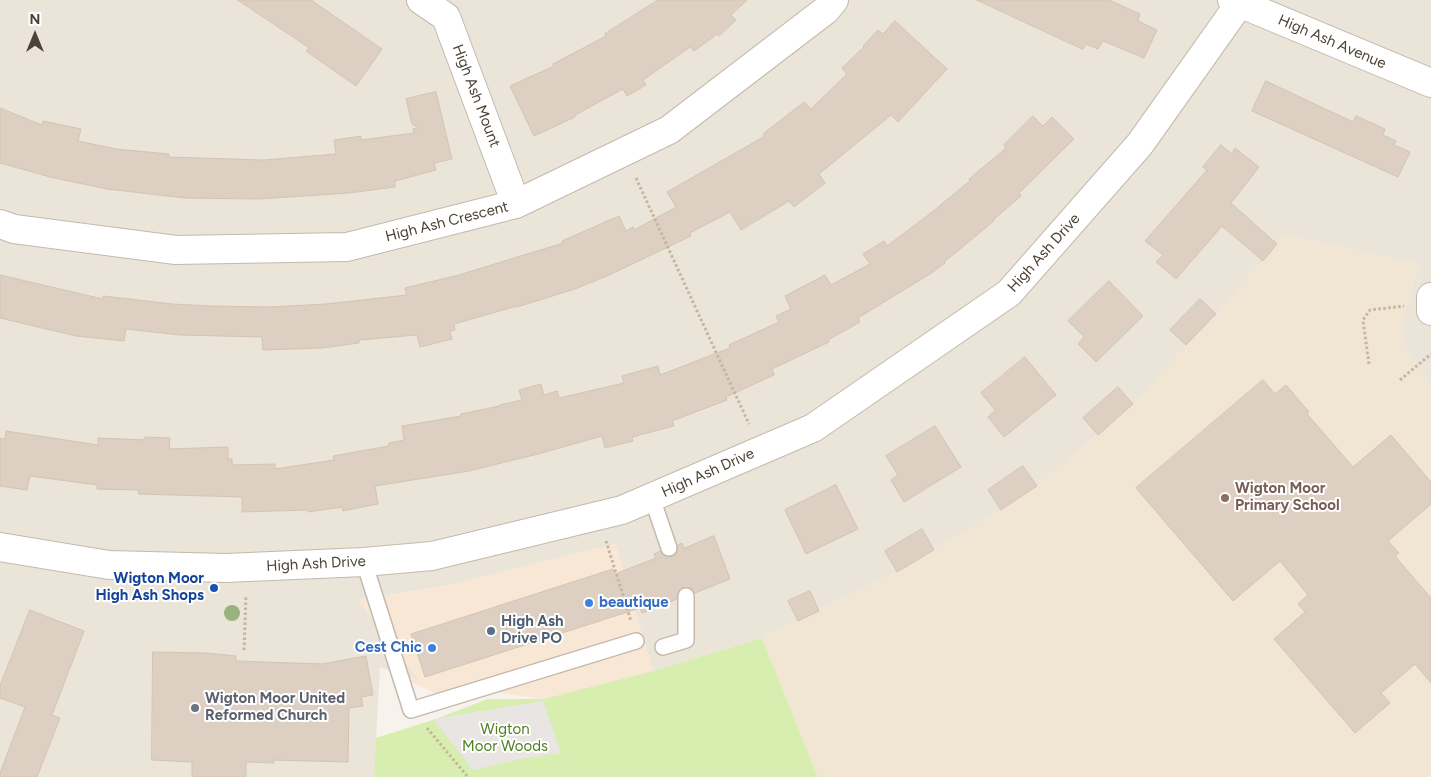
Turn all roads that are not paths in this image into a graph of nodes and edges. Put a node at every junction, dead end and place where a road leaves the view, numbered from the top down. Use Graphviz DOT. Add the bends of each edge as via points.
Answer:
graph roads {
  1 [pos="421,0"];
  2 [pos="834,0"];
  3 [pos="1236,2"];
  4 [pos="1431,84"];
  5 [pos="516,204"];
  6 [pos="0,224"];
  7 [pos="652,498"];
  8 [pos="0,547"];
  9 [pos="669,548"];
  10 [pos="364,562"];
  11 [pos="686,596"];
  12 [pos="636,642"];
  13 [pos="663,647"];
  1 -- 5 [label="street, High Ash Mount" via="446,17"];
  2 -- 5 [label="street, High Ash Crescent" via="826,10 669,130"];
  3 -- 4 [label="street, High Ash Avenue"];
  3 -- 7 [label="street, High Ash Drive" via="1140,144 1009,293 813,428"];
  5 -- 6 [label="street, High Ash Crescent" via="347,247 176,250 14,229"];
  7 -- 9 [label="lane"];
  7 -- 10 [label="street, High Ash Drive" via="622,510 432,556"];
  8 -- 10 [label="street, High Ash Drive" via="109,565 247,568"];
  10 -- 12 [label="lane" via="411,710"];
  11 -- 13 [label="lane" via="686,640"];
}
